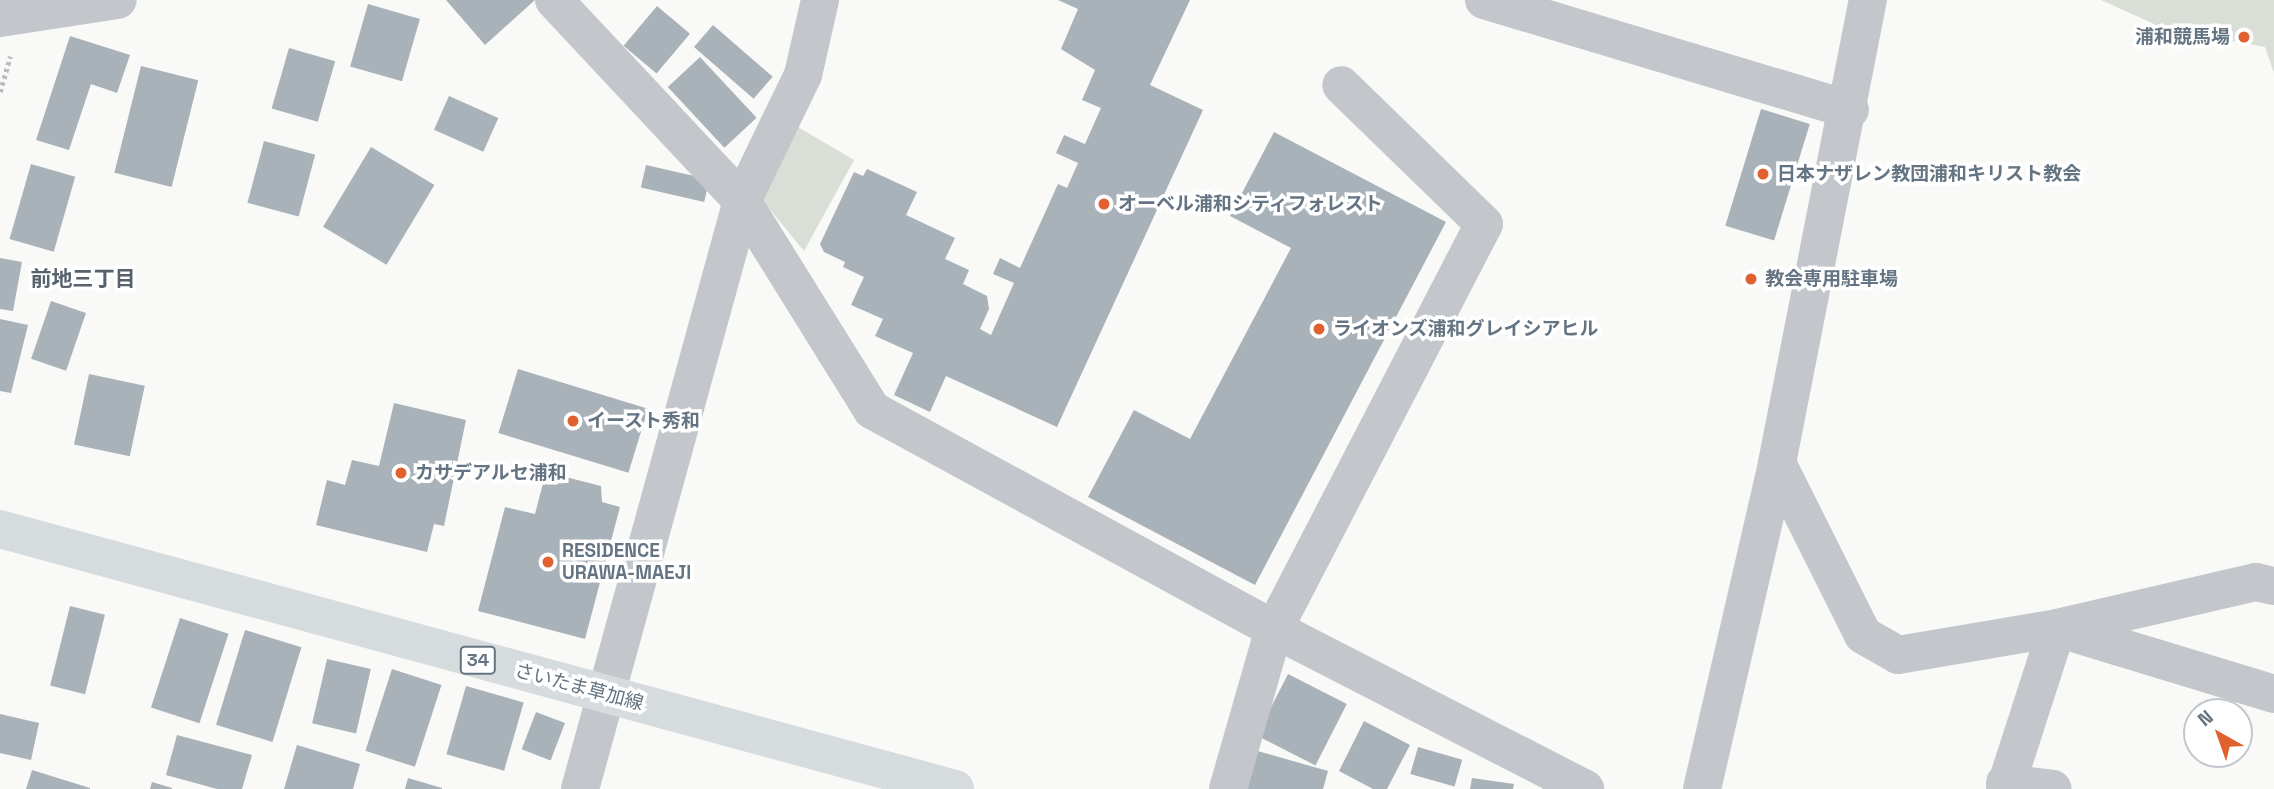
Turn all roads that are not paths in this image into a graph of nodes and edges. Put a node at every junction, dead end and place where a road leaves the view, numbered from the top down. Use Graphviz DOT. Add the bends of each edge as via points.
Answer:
graph roads {
  1 [pos="118,0"];
  2 [pos="554,0"];
  3 [pos="820,0"];
  4 [pos="1484,0"];
  5 [pos="1868,0"];
  6 [pos="15,10"];
  7 [pos="1341,85"];
  8 [pos="1850,110"];
  9 [pos="742,201"];
  10 [pos="1777,463"];
  11 [pos="0,529"];
  12 [pos="2274,586"];
  13 [pos="2057,628"];
  14 [pos="1275,629"];
  15 [pos="604,694"];
  16 [pos="2274,694"];
  17 [pos="2005,786"];
  18 [pos="580,789"];
  19 [pos="955,789"];
  20 [pos="1228,789"];
  21 [pos="1585,789"];
  22 [pos="1702,789"];
  23 [pos="2053,789"];
  1 -- 6 [label="street"];
  2 -- 9 [label="street"];
  3 -- 9 [label="street" via="803,75"];
  4 -- 8 [label="street"];
  5 -- 8 [label="street"];
  7 -- 14 [label="street" via="1485,224"];
  8 -- 10 [label="street"];
  9 -- 14 [label="street" via="872,410"];
  9 -- 15 [label="street"];
  10 -- 13 [label="street" via="1863,635 1898,655"];
  10 -- 22 [label="street"];
  11 -- 15 [label="main road, さいたま草加線 / 34"];
  12 -- 13 [label="street" via="2256,582"];
  13 -- 16 [label="street"];
  13 -- 17 [label="street" via="2038,697"];
  14 -- 20 [label="street"];
  14 -- 21 [label="street"];
  15 -- 18 [label="street"];
  15 -- 19 [label="main road, さいたま草加線 / 34"];
  17 -- 23 [label="street"];
}
